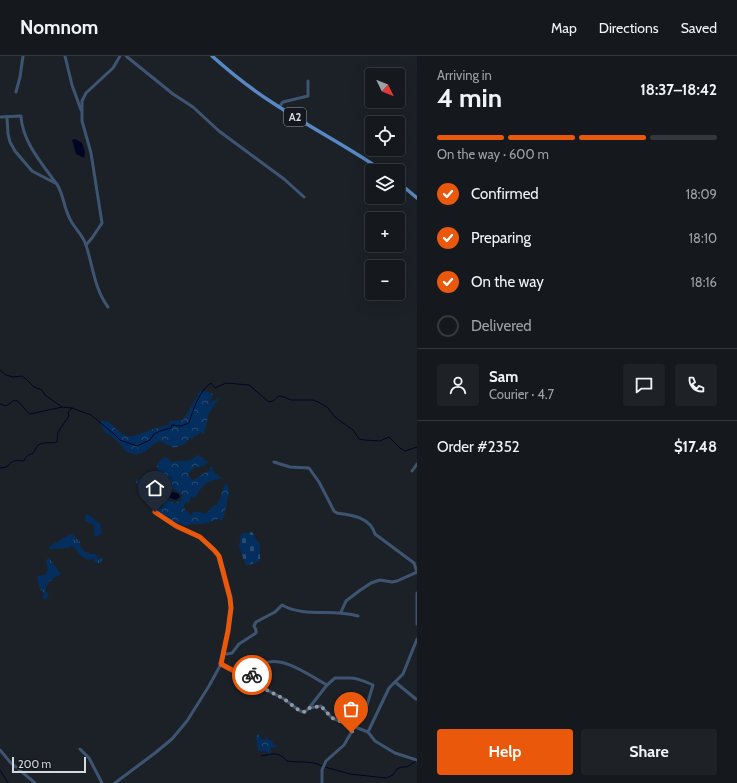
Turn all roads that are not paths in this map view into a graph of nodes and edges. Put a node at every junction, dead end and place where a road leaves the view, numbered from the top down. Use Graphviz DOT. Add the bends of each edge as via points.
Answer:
graph roads {
  1 [pos="65,56"];
  2 [pos="120,56"];
  3 [pos="126,56"];
  4 [pos="212,56"];
  5 [pos="22,57"];
  6 [pos="308,81"];
  7 [pos="16,92"];
  8 [pos="86,93"];
  9 [pos="77,98"];
  10 [pos="279,107"];
  11 [pos="81,110"];
  12 [pos="0,117"];
  13 [pos="7,117"];
  14 [pos="372,164"];
  15 [pos="57,184"];
  16 [pos="405,188"];
  17 [pos="304,197"];
  18 [pos="417,198"];
  19 [pos="86,245"];
  20 [pos="108,307"];
  21 [pos="274,462"];
  22 [pos="417,464"];
  23 [pos="412,471"];
  24 [pos="154,509"];
  25 [pos="417,560"];
  26 [pos="414,563"];
  27 [pos="417,572"];
  28 [pos="417,593"];
  29 [pos="341,612"];
  30 [pos="358,616"];
  31 [pos="417,624"];
  32 [pos="417,639"];
  33 [pos="224,653"];
  34 [pos="221,664"];
  35 [pos="250,674"];
  36 [pos="395,682"];
  37 [pos="327,685"];
  38 [pos="416,699"];
  39 [pos="309,708"];
  40 [pos="355,727"];
  41 [pos="368,732"];
  42 [pos="80,749"];
  43 [pos="0,750"];
  44 [pos="417,760"];
  45 [pos="35,783"];
  46 [pos="102,783"];
  47 [pos="115,783"];
  48 [pos="322,783"];
  1 -- 9 [label="street"];
  2 -- 8 [label="street" via="113,68"];
  3 -- 17 [label="street"];
  4 -- 10 [label="main road, A2"];
  5 -- 7 [label="street"];
  6 -- 10 [label="street" via="308,96 284,102"];
  8 -- 9 [label="street"];
  8 -- 11 [label="street"];
  9 -- 11 [label="street"];
  10 -- 14 [label="main road, A2"];
  11 -- 19 [label="street" via="102,223"];
  12 -- 13 [label="street"];
  13 -- 15 [label="street" via="10,142 16,151 32,171"];
  13 -- 15 [label="street" via="21,116 22,126 33,150"];
  15 -- 19 [label="street" via="70,219"];
  16 -- 18 [label="main road"];
  19 -- 20 [label="street" via="96,284"];
  21 -- 26 [label="street" via="290,468 309,468 334,511 368,522 375,534"];
  22 -- 23 [label="street"];
  24 -- 33 [label="street" via="157,514 200,537 219,556 231,608"];
  25 -- 26 [label="street"];
  26 -- 27 [label="street"];
  27 -- 29 [label="street" via="397,581 380,580 371,584 346,601"];
  28 -- 31 [label="street"];
  29 -- 30 [label="street"];
  29 -- 33 [label="street" via="304,612 282,605 275,612 256,622 256,633 239,644 232,653"];
  32 -- 36 [label="street" via="403,674"];
  33 -- 34 [label="street"];
  34 -- 35 [label="street" via="234,671"];
  34 -- 47 [label="street" via="177,734"];
  35 -- 37 [label="street" via="264,663 276,661 291,665"];
  35 -- 39 [label="street" via="265,689 300,711 305,712"];
  36 -- 38 [label="street"];
  36 -- 41 [label="street" via="389,688"];
  37 -- 39 [label="street"];
  37 -- 40 [label="street" via="336,678 348,678 363,680 373,685 367,705"];
  39 -- 40 [label="street" via="321,706 332,718"];
  40 -- 41 [label="street"];
  40 -- 48 [label="street" via="344,745 326,761 322,770"];
  41 -- 44 [label="street" via="377,743 395,753"];
  42 -- 46 [label="street"];
  43 -- 45 [label="street"];
}
